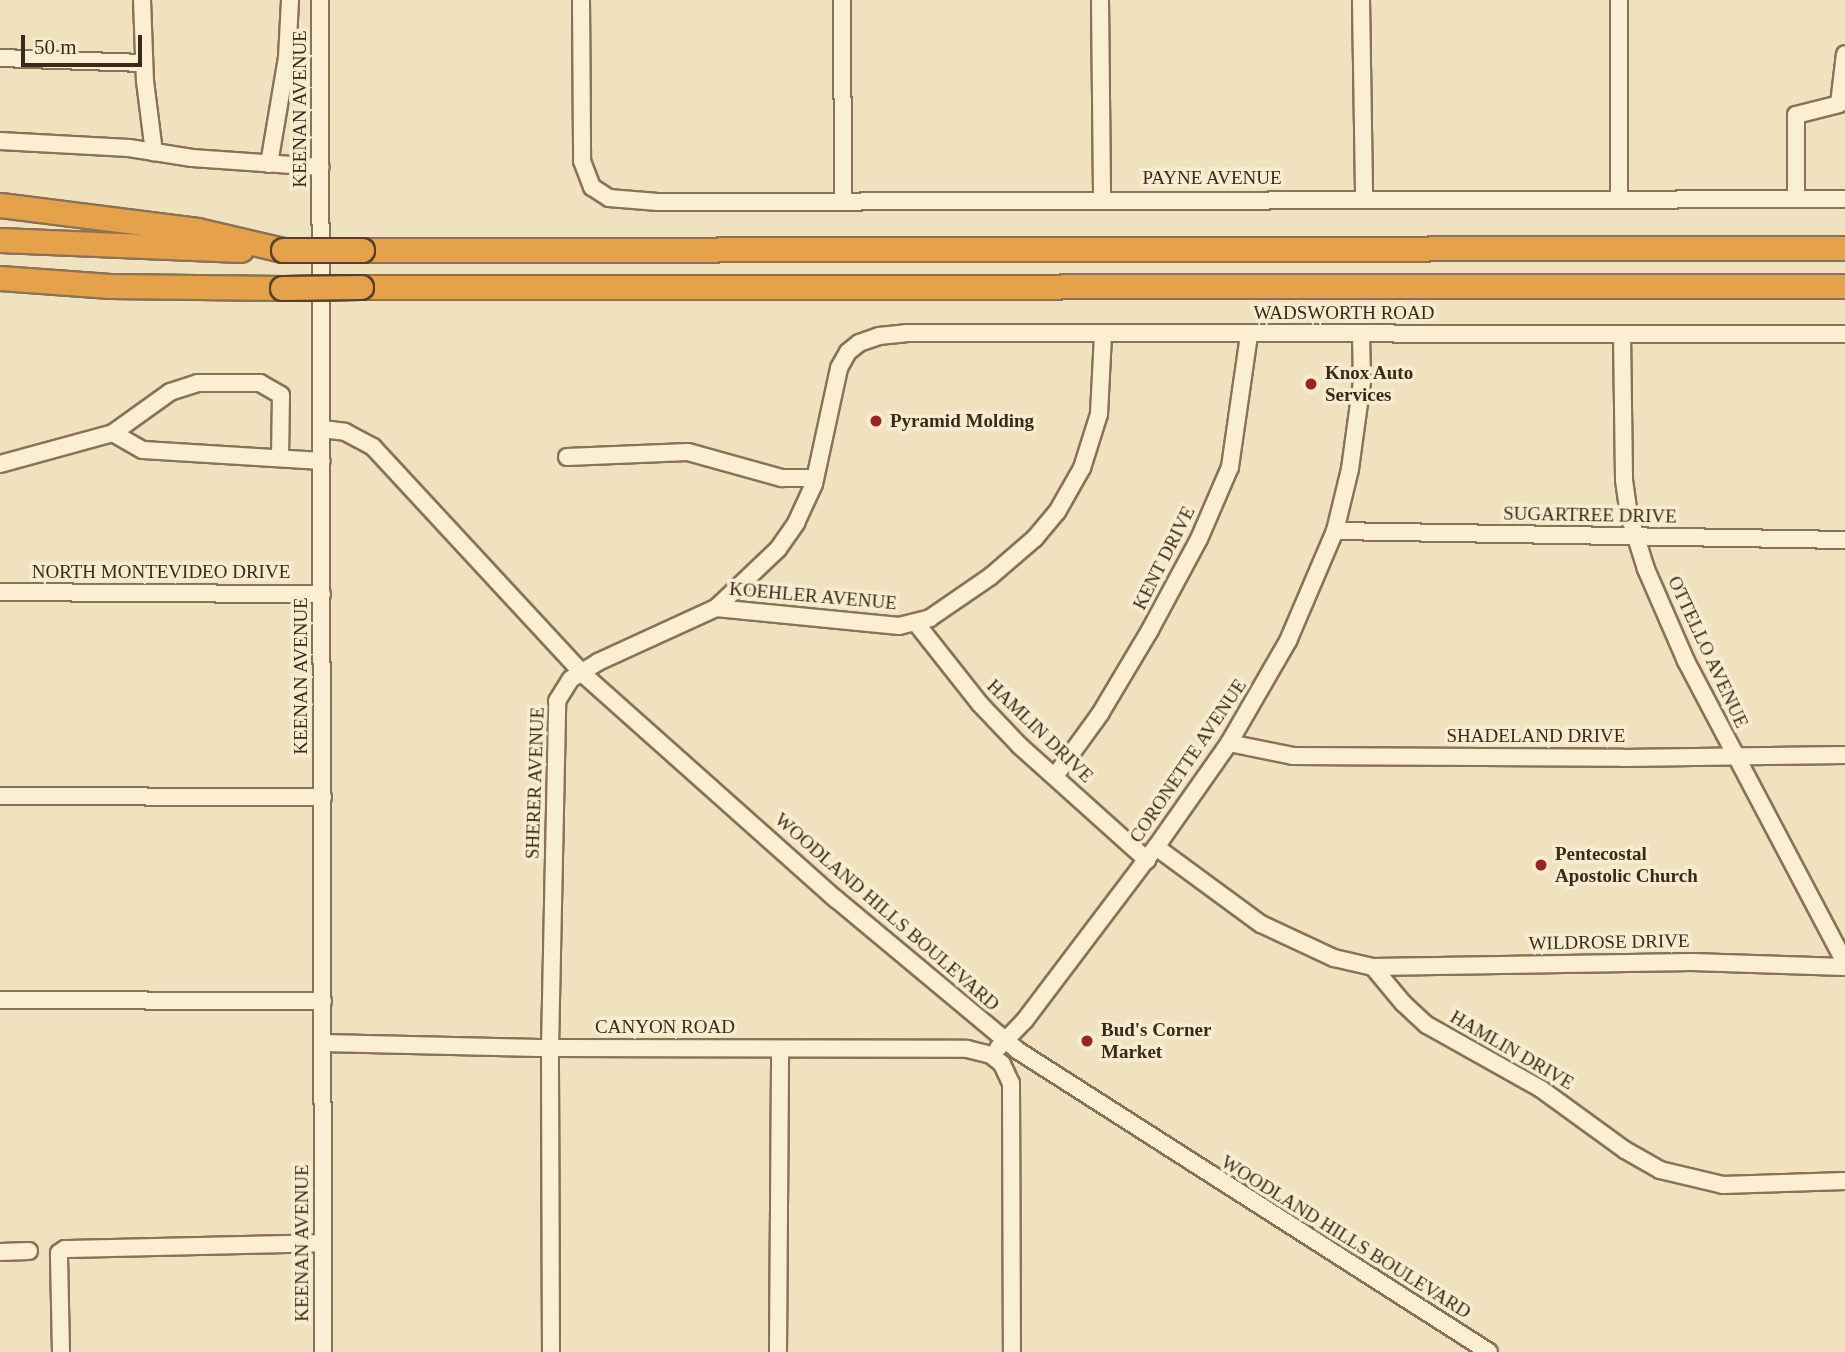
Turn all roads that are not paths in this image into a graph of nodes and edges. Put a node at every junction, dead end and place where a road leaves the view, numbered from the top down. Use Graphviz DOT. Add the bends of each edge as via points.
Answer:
graph roads {
  1 [pos="142,0"];
  2 [pos="290,0"];
  3 [pos="320,0"];
  4 [pos="581,0"];
  5 [pos="842,0"];
  6 [pos="1100,0"];
  7 [pos="1361,0"];
  8 [pos="1619,0"];
  9 [pos="1844,54"];
  10 [pos="0,58"];
  11 [pos="144,63"];
  12 [pos="0,142"];
  13 [pos="155,152"];
  14 [pos="269,164"];
  15 [pos="321,167"];
  16 [pos="1619,198"];
  17 [pos="1364,199"];
  18 [pos="1796,199"];
  19 [pos="1845,199"];
  20 [pos="843,200"];
  21 [pos="1101,200"];
  22 [pos="0,205"];
  23 [pos="0,240"];
  24 [pos="1845,248"];
  25 [pos="283,250"];
  26 [pos="0,278"];
  27 [pos="1845,286"];
  28 [pos="1361,334"];
  29 [pos="1622,334"];
  30 [pos="1845,334"];
  31 [pos="1103,335"];
  32 [pos="1249,335"];
  33 [pos="848,352"];
  34 [pos="322,429"];
  35 [pos="113,433"];
  36 [pos="280,457"];
  37 [pos="567,457"];
  38 [pos="322,461"];
  39 [pos="0,464"];
  40 [pos="815,478"];
  41 [pos="1335,531"];
  42 [pos="1635,537"];
  43 [pos="1845,540"];
  44 [pos="0,592"];
  45 [pos="322,594"];
  46 [pos="716,608"];
  47 [pos="916,623"];
  48 [pos="582,673"];
  49 [pos="1229,743"];
  50 [pos="1734,755"];
  51 [pos="1845,755"];
  52 [pos="1055,776"];
  53 [pos="0,796"];
  54 [pos="323,797"];
  55 [pos="1151,853"];
  56 [pos="1845,965"];
  57 [pos="1373,967"];
  58 [pos="0,1000"];
  59 [pos="323,1001"];
  60 [pos="323,1043"];
  61 [pos="1012,1046"];
  62 [pos="550,1048"];
  63 [pos="780,1049"];
  64 [pos="997,1059"];
  65 [pos="1011,1083"];
  66 [pos="1845,1181"];
  67 [pos="323,1243"];
  68 [pos="29,1251"];
  69 [pos="0,1252"];
  70 [pos="61,1352"];
  71 [pos="323,1352"];
  72 [pos="551,1352"];
  73 [pos="778,1352"];
  74 [pos="1012,1352"];
  75 [pos="1489,1352"];
  1 -- 11 [label="street"];
  2 -- 14 [label="street" via="285,72"];
  3 -- 15 [label="street, KEENAN AVENUE"];
  4 -- 20 [label="street, PAYNE AVENUE" via="582,162 592,187 609,198 658,202"];
  5 -- 20 [label="street"];
  6 -- 21 [label="street"];
  7 -- 17 [label="street"];
  8 -- 16 [label="street"];
  9 -- 18 [label="street" via="1839,104 1797,115"];
  10 -- 11 [label="street"];
  11 -- 13 [label="street"];
  12 -- 13 [label="street"];
  13 -- 14 [label="street"];
  14 -- 15 [label="street"];
  15 -- 34 [label="street, KEENAN AVENUE"];
  16 -- 17 [label="street, PAYNE AVENUE"];
  16 -- 18 [label="street, PAYNE AVENUE"];
  17 -- 21 [label="street, PAYNE AVENUE"];
  18 -- 19 [label="street, PAYNE AVENUE"];
  20 -- 21 [label="street, PAYNE AVENUE"];
  22 -- 25 [label="highway" via="197,230"];
  23 -- 25 [label="highway" via="182,250"];
  24 -- 25 [label="highway, bridge"];
  26 -- 27 [label="highway, bridge" via="110,286 282,288"];
  28 -- 29 [label="street, WADSWORTH ROAD"];
  28 -- 32 [label="street, WADSWORTH ROAD"];
  28 -- 41 [label="street, CORONETTE AVENUE" via="1358,421"];
  29 -- 30 [label="street, WADSWORTH ROAD"];
  29 -- 42 [label="street, OTTELLO AVENUE" via="1624,480"];
  31 -- 32 [label="street, WADSWORTH ROAD"];
  31 -- 33 [label="street, WADSWORTH ROAD" via="906,333 869,338"];
  31 -- 47 [label="street, KOEHLER AVENUE" via="1099,414 1082,468 1064,501 1015,557 930,618"];
  32 -- 52 [label="street, KENT DRIVE" via="1230,467 1199,539 1100,714"];
  33 -- 40 [label="street, SHERER AVENUE" via="839,368"];
  34 -- 38 [label="street, KEENAN AVENUE"];
  34 -- 48 [label="street, WOODLAND HILLS BOULEVARD" via="345,432 373,447"];
  35 -- 36 [label="street" via="143,450"];
  35 -- 36 [label="street" via="170,392 198,383 260,383 281,395"];
  35 -- 39 [label="street"];
  36 -- 38 [label="street"];
  37 -- 40 [label="street" via="688,452 782,478"];
  38 -- 45 [label="street, KEENAN AVENUE"];
  40 -- 46 [label="street, SHERER AVENUE" via="796,523 778,549"];
  41 -- 42 [label="street, SUGARTREE DRIVE"];
  41 -- 49 [label="street, CORONETTE AVENUE" via="1288,641"];
  42 -- 43 [label="street, SUGARTREE DRIVE"];
  42 -- 50 [label="street, OTTELLO AVENUE" via="1686,661"];
  44 -- 45 [label="street, NORTH MONTEVIDEO DRIVE"];
  45 -- 54 [label="street, KEENAN AVENUE"];
  46 -- 47 [label="street, KOEHLER AVENUE" via="899,626"];
  46 -- 48 [label="street, SHERER AVENUE" via="621,649"];
  47 -- 52 [label="street, HAMLIN DRIVE" via="980,705"];
  48 -- 61 [label="street, WOODLAND HILLS BOULEVARD" via="836,899"];
  48 -- 62 [label="street, SHERER AVENUE" via="562,689 557,701"];
  49 -- 50 [label="street, SHADELAND DRIVE" via="1306,756"];
  49 -- 55 [label="street, CORONETTE AVENUE"];
  50 -- 51 [label="street, SHADELAND DRIVE"];
  50 -- 56 [label="street, OTTELLO AVENUE"];
  52 -- 55 [label="street, HAMLIN DRIVE"];
  53 -- 54 [label="street"];
  54 -- 59 [label="street, KEENAN AVENUE"];
  55 -- 57 [label="street, HAMLIN DRIVE" via="1261,924 1334,958"];
  55 -- 61 [label="street, CORONETTE AVENUE" via="1026,1020"];
  56 -- 57 [label="street, WILDROSE DRIVE" via="1692,962"];
  57 -- 66 [label="street, HAMLIN DRIVE" via="1427,1025 1541,1089 1660,1170 1723,1185"];
  58 -- 59 [label="street"];
  59 -- 60 [label="street, KEENAN AVENUE"];
  60 -- 62 [label="street, CANYON ROAD"];
  60 -- 67 [label="street, KEENAN AVENUE"];
  61 -- 64 [label="street, CORONETTE AVENUE"];
  61 -- 65 [label="street"];
  61 -- 75 [label="street, WOODLAND HILLS BOULEVARD"];
  62 -- 63 [label="street, CANYON ROAD"];
  62 -- 72 [label="street, SHERER AVENUE"];
  63 -- 64 [label="street, CANYON ROAD" via="967,1049"];
  63 -- 73 [label="street"];
  64 -- 65 [label="street"];
  65 -- 74 [label="street"];
  67 -- 70 [label="street" via="65,1248 59,1253"];
  67 -- 71 [label="street, KEENAN AVENUE"];
  68 -- 69 [label="street"];
}
